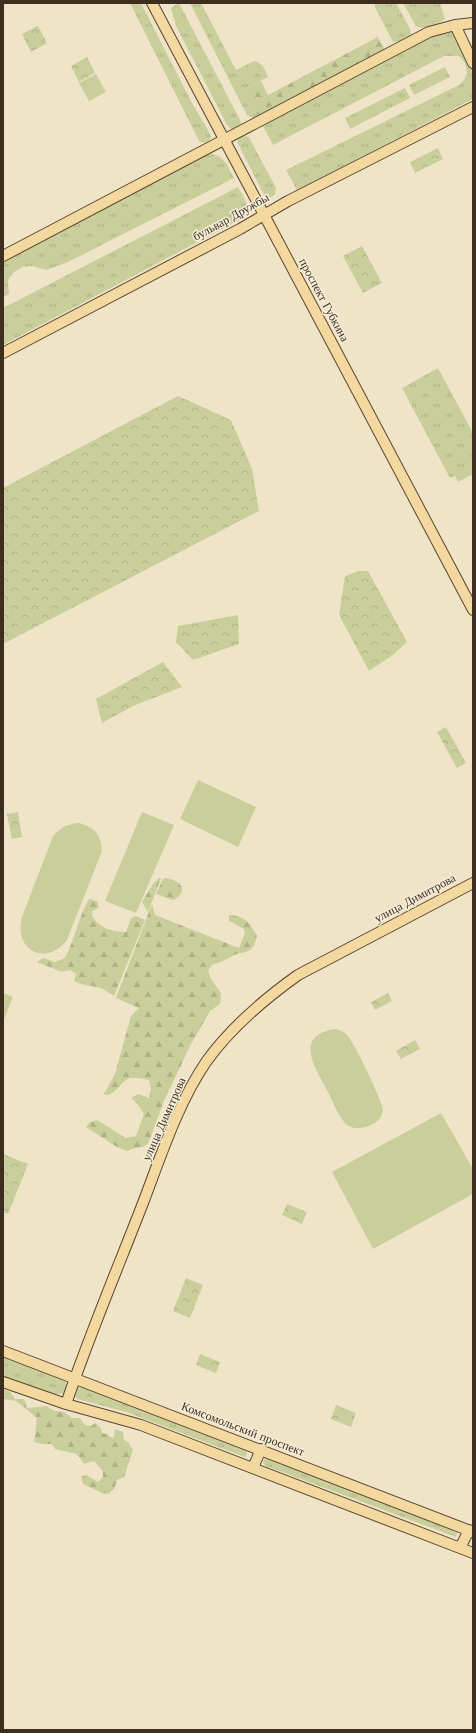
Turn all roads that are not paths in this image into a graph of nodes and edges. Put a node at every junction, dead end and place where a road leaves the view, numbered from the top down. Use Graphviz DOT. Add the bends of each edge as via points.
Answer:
graph roads {
  1 [pos="152,3"];
  2 [pos="473,23"];
  3 [pos="455,25"];
  4 [pos="473,63"];
  5 [pos="473,107"];
  6 [pos="224,140"];
  7 [pos="264,215"];
  8 [pos="3,256"];
  9 [pos="3,353"];
  10 [pos="473,610"];
  11 [pos="473,883"];
  12 [pos="3,1351"];
  13 [pos="75,1379"];
  14 [pos="3,1382"];
  15 [pos="66,1404"];
  16 [pos="261,1449"];
  17 [pos="253,1468"];
  18 [pos="471,1531"];
  19 [pos="460,1548"];
  20 [pos="473,1553"];
  1 -- 6 [label="main road, проспект Губкина"];
  2 -- 3 [label="main road"];
  3 -- 4 [label="main road"];
  3 -- 6 [label="main road" via="429,32"];
  5 -- 7 [label="main road, бульвар Дружбы"];
  6 -- 7 [label="main road, проспект Губкина"];
  6 -- 8 [label="main road"];
  7 -- 9 [label="main road, бульвар Дружбы"];
  7 -- 10 [label="main road, проспект Губкина"];
  11 -- 13 [label="main road, улица Димитрова" via="298,975 248,1013 217,1048 182,1104 166,1141"];
  12 -- 13 [label="main road, Комсомольский проспект"];
  13 -- 15 [label="main road, улица Димитрова"];
  13 -- 16 [label="main road, Комсомольский проспект"];
  14 -- 15 [label="main road"];
  15 -- 17 [label="main road" via="127,1420"];
  16 -- 17 [label="main road"];
  16 -- 18 [label="main road, Комсомольский проспект"];
  17 -- 19 [label="main road"];
  18 -- 19 [label="main road"];
  19 -- 20 [label="main road"];
}
